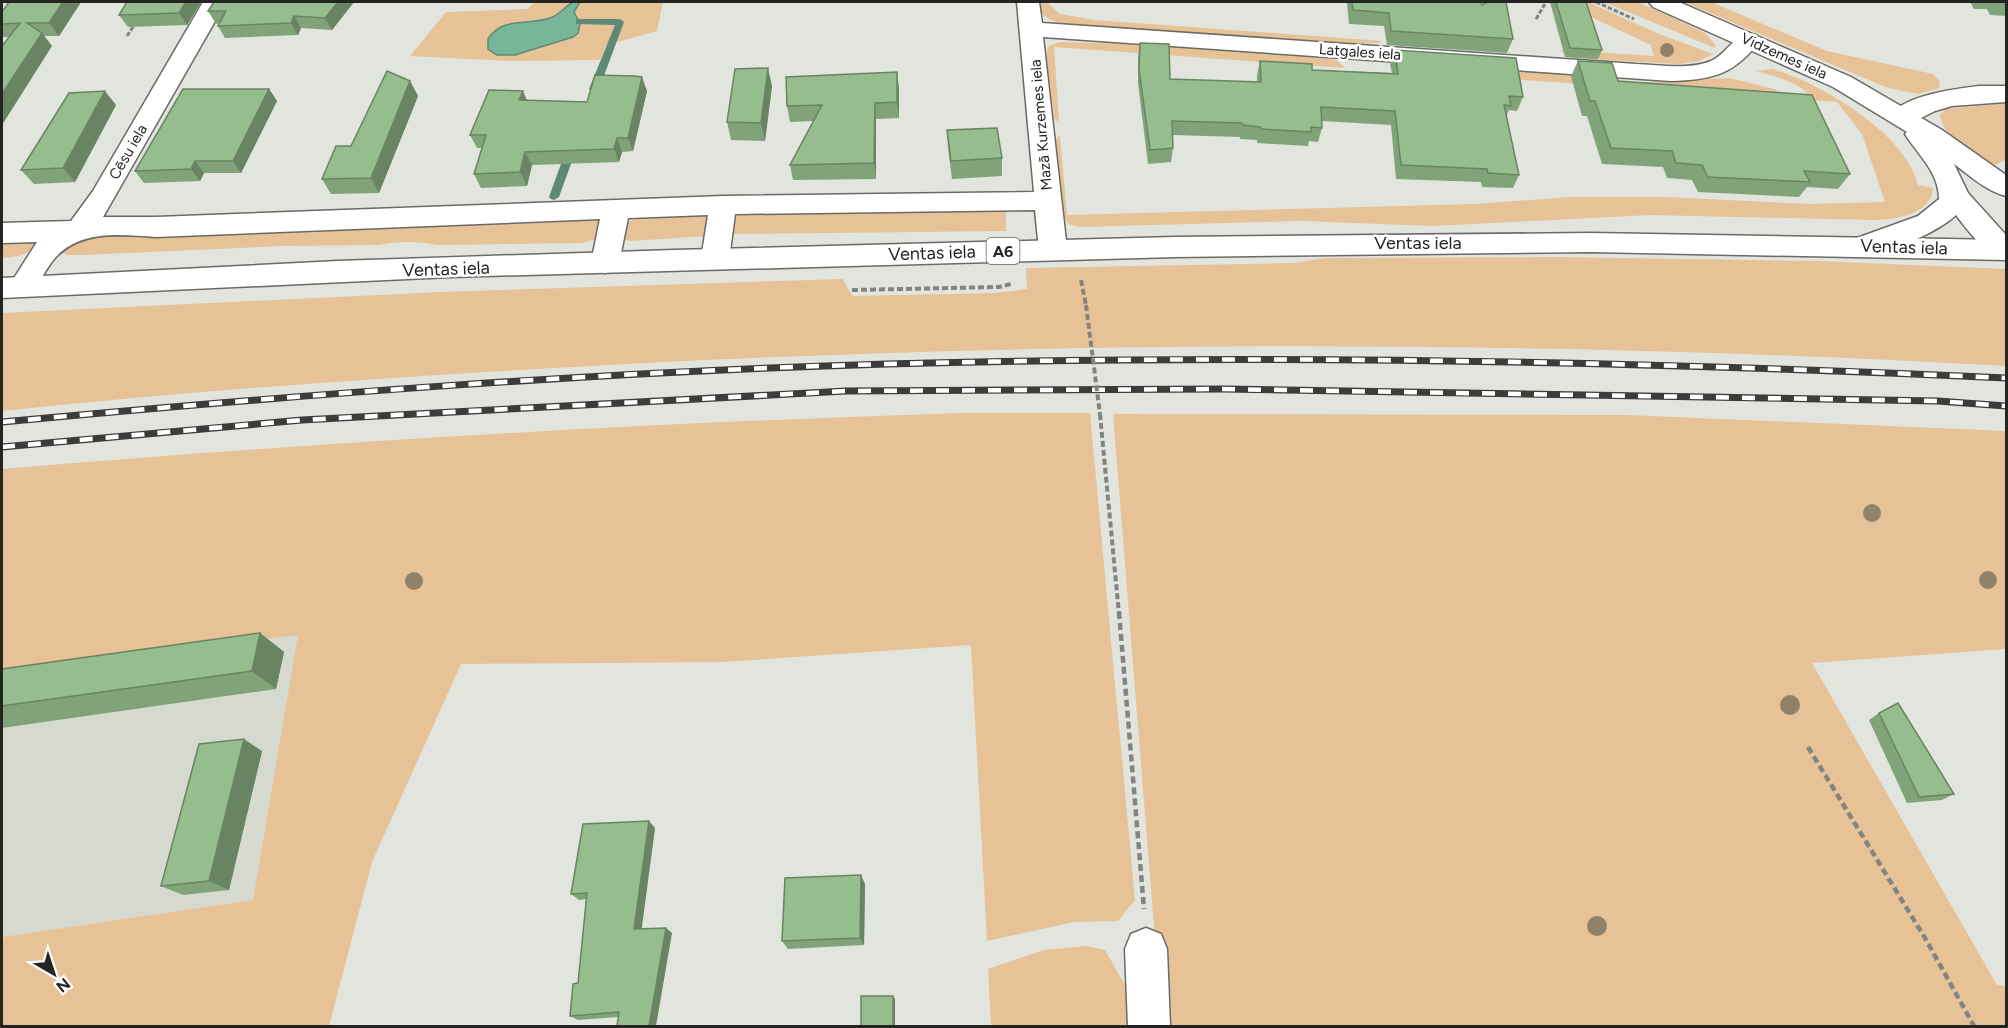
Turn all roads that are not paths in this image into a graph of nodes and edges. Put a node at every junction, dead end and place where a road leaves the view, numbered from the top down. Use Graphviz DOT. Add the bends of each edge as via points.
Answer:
graph roads {
  1 [pos="214,2"];
  2 [pos="1028,2"];
  3 [pos="1661,2"];
  4 [pos="1032,29"];
  5 [pos="1749,40"];
  6 [pos="2007,94"];
  7 [pos="1902,117"];
  8 [pos="1996,181"];
  9 [pos="1952,191"];
  10 [pos="1049,201"];
  11 [pos="723,205"];
  12 [pos="2007,206"];
  13 [pos="616,209"];
  14 [pos="79,230"];
  15 [pos="2,233"];
  16 [pos="1867,245"];
  17 [pos="2006,249"];
  18 [pos="1053,250"];
  19 [pos="715,259"];
  20 [pos="605,263"];
  21 [pos="12,287"];
  22 [pos="1146,949"];
  23 [pos="1149,1026"];
  1 -- 14 [label="main road, Cēsu iela" via="103,196"];
  2 -- 4 [label="main road, Mazā Kurzemes iela"];
  3 -- 5 [label="main road, Vidzemes iela"];
  4 -- 5 [label="main road, Latgales iela" via="1658,72 1710,69 1728,61"];
  4 -- 10 [label="main road, Mazā Kurzemes iela"];
  5 -- 7 [label="main road, Vidzemes iela" via="1842,82"];
  6 -- 7 [label="main road" via="1949,98 1919,106"];
  7 -- 8 [label="main road"];
  7 -- 9 [label="main road" via="1941,166"];
  8 -- 12 [label="main road"];
  9 -- 16 [label="main road" via="1951,202 1938,216 1911,231"];
  9 -- 17 [label="main road" via="1967,214"];
  10 -- 11 [label="main road"];
  10 -- 18 [label="main road, Mazā Kurzemes iela"];
  11 -- 13 [label="main road"];
  11 -- 19 [label="main road"];
  13 -- 14 [label="main road" via="180,226 111,225"];
  13 -- 20 [label="main road"];
  14 -- 15 [label="main road"];
  14 -- 21 [label="main road, Cēsu iela" via="43,253"];
  16 -- 17 [label="main road, Ventas iela / A6"];
  16 -- 18 [label="main road, Ventas iela / A6" via="1329,243"];
  18 -- 19 [label="main road, Ventas iela / A6"];
  19 -- 20 [label="main road, Ventas iela / A6"];
  20 -- 21 [label="main road, Ventas iela / A6"];
  22 -- 23 [label="main road"];
}
